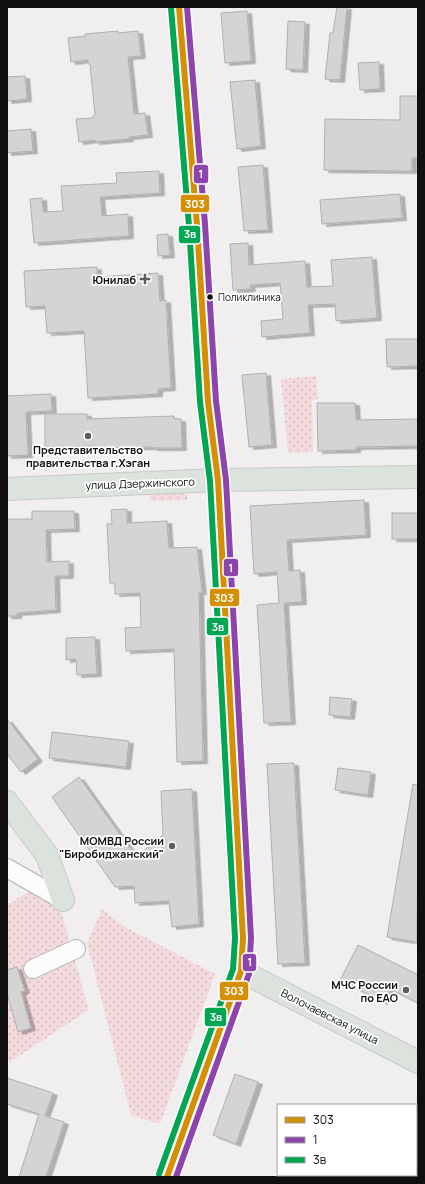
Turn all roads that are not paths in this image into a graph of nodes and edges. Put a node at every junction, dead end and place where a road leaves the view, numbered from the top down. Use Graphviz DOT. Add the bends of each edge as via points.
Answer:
graph roads {
  1 [pos="179,7"];
  2 [pos="418,477"];
  3 [pos="218,480"];
  4 [pos="7,490"];
  5 [pos="7,802"];
  6 [pos="7,868"];
  7 [pos="63,900"];
  8 [pos="76,949"];
  9 [pos="33,969"];
  10 [pos="241,971"];
  11 [pos="418,1062"];
  12 [pos="167,1177"];
  1 -- 3 [label="main road" via="208,402"];
  2 -- 3 [label="main road, улица Дзержинского"];
  3 -- 4 [label="main road, улица Дзержинского"];
  3 -- 10 [label="main road" via="242,915"];
  5 -- 7 [label="main road" via="46,855"];
  6 -- 7 [label="street"];
  8 -- 9 [label="street"];
  10 -- 11 [label="main road, Волочаевская улица"];
  10 -- 12 [label="main road"];
}
